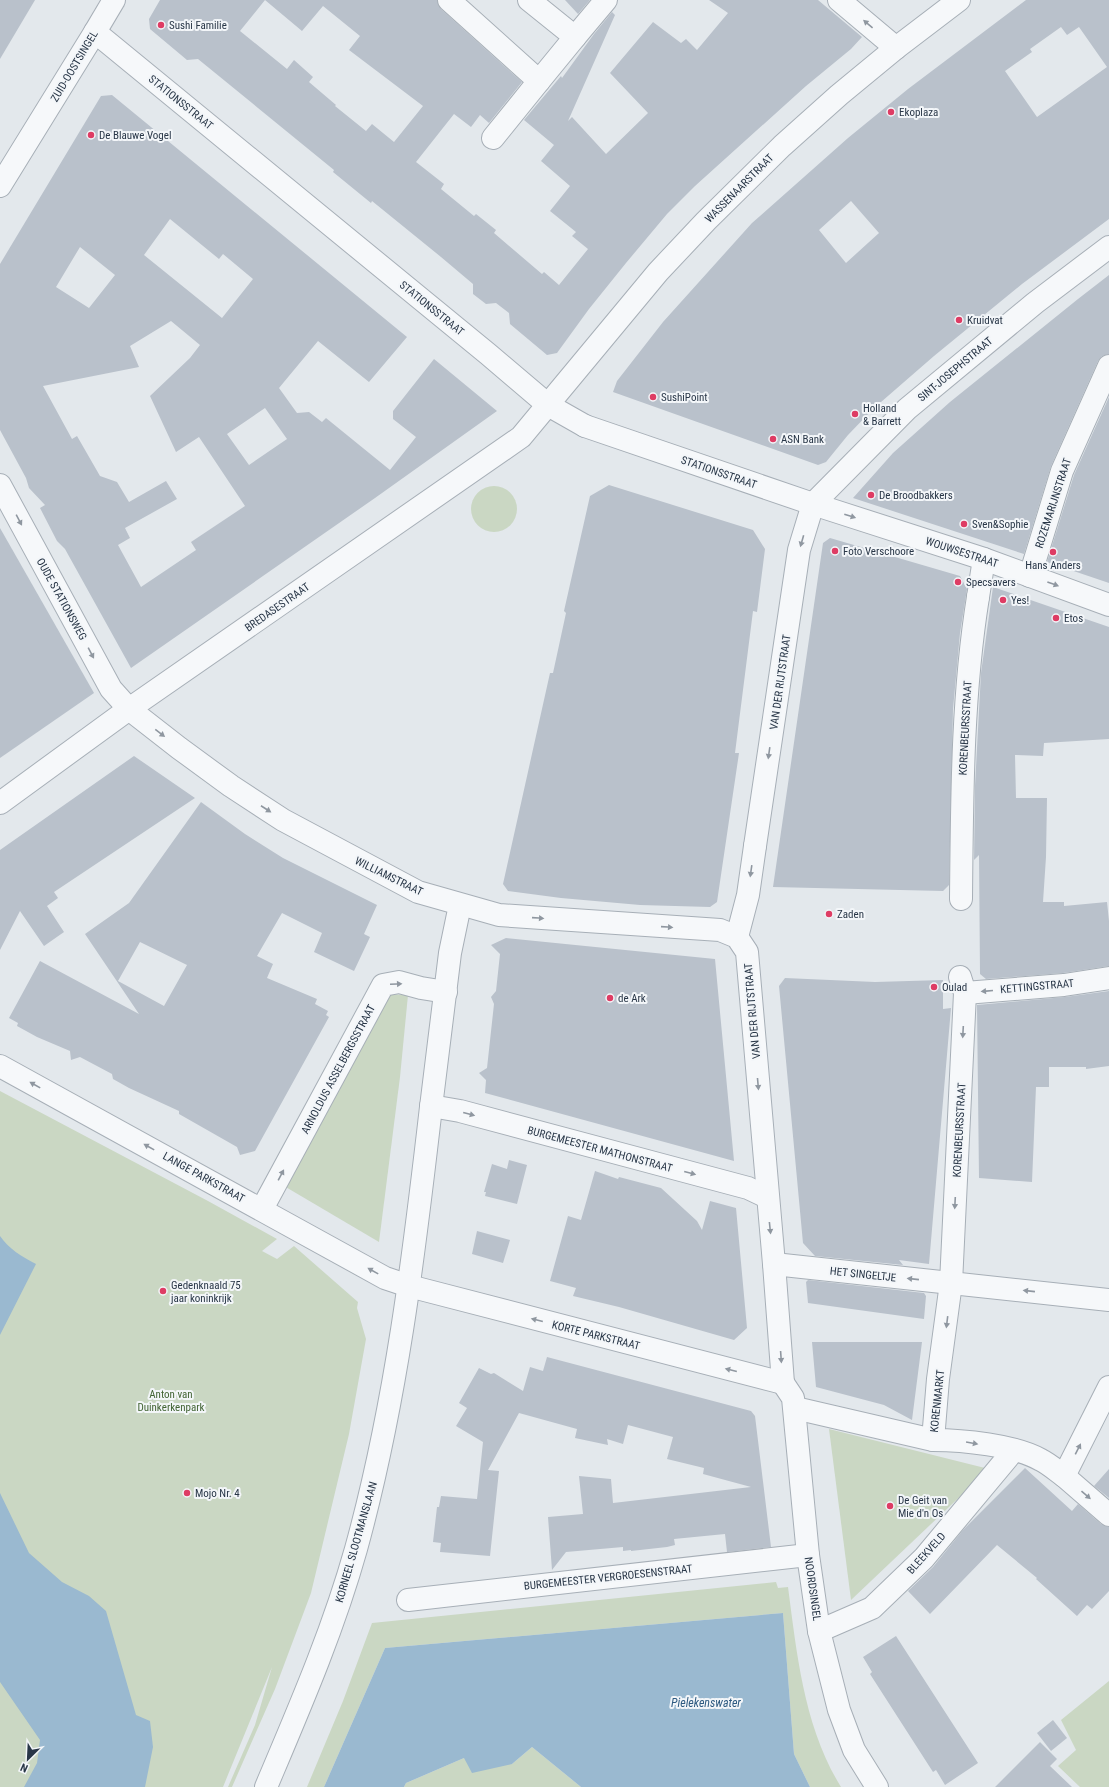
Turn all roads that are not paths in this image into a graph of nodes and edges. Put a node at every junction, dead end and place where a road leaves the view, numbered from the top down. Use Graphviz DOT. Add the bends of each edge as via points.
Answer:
graph roads {
  1 [pos="114,0"];
  2 [pos="449,0"];
  3 [pos="529,0"];
  4 [pos="606,0"];
  5 [pos="839,0"];
  6 [pos="959,0"];
  7 [pos="95,32"];
  8 [pos="575,37"];
  9 [pos="896,48"];
  10 [pos="539,81"];
  11 [pos="494,138"];
  12 [pos="0,186"];
  13 [pos="1109,246"];
  14 [pos="1109,366"];
  15 [pos="548,405"];
  16 [pos="0,485"];
  17 [pos="813,504"];
  18 [pos="984,559"];
  19 [pos="1030,576"];
  20 [pos="1109,605"];
  21 [pos="130,709"];
  22 [pos="0,804"];
  23 [pos="961,898"];
  24 [pos="460,905"];
  25 [pos="737,937"];
  26 [pos="1109,978"];
  27 [pos="963,985"];
  28 [pos="446,992"];
  29 [pos="0,1066"];
  30 [pos="431,1106"];
  31 [pos="767,1197"];
  32 [pos="262,1209"];
  33 [pos="774,1264"];
  34 [pos="951,1283"];
  35 [pos="409,1286"];
  36 [pos="1109,1300"];
  37 [pos="782,1383"];
  38 [pos="1109,1387"];
  39 [pos="795,1408"];
  40 [pos="933,1440"];
  41 [pos="1014,1450"];
  42 [pos="1064,1476"];
  43 [pos="1109,1515"];
  44 [pos="808,1555"];
  45 [pos="408,1600"];
  46 [pos="819,1631"];
  47 [pos="266,1787"];
  48 [pos="877,1787"];
  1 -- 7 [label="street, ZUID-OOSTSINGEL"];
  2 -- 10 [label="street"];
  3 -- 8 [label="street"];
  4 -- 8 [label="street"];
  9 -- 5 [label="street, one-way"];
  6 -- 9 [label="street, WASSENAARSTRAAT"];
  7 -- 12 [label="street, ZUID-OOSTSINGEL"];
  7 -- 15 [label="street, STATIONSSTRAAT"];
  8 -- 10 [label="street"];
  9 -- 15 [label="street, WASSENAARSTRAAT" via="782,146 706,221 658,272"];
  10 -- 11 [label="street"];
  13 -- 17 [label="street, SINT-JOSEPHSTRAAT" via="1035,303 907,409"];
  14 -- 19 [label="street, ROZEMARIJNSTRAAT" via="1062,471"];
  15 -- 17 [label="street, STATIONSSTRAAT" via="585,426"];
  15 -- 21 [label="street, BREDASESTRAAT" via="526,431 510,444"];
  16 -- 21 [label="street, OUDE STATIONSWEG, one-way" via="111,689"];
  17 -- 18 [label="street, WOUWSESTRAAT, one-way"];
  17 -- 25 [label="street, VAN DER RIJTSTRAAT, one-way" via="799,550 748,895"];
  18 -- 19 [label="street, WOUWSESTRAAT"];
  18 -- 23 [label="street, KORENBEURSSTRAAT" via="970,647 963,760"];
  19 -- 20 [label="street, WOUWSESTRAAT, one-way"];
  21 -- 22 [label="street, BREDASESTRAAT"];
  21 -- 24 [label="street, WILLIAMSTRAAT, one-way" via="231,786 283,820 418,892"];
  24 -- 25 [label="street, WILLIAMSTRAAT, one-way" via="499,915 720,930"];
  24 -- 28 [label="street" via="450,953"];
  25 -- 31 [label="street, VAN DER RIJTSTRAAT, one-way" via="747,952"];
  26 -- 27 [label="street, KETTINGSTRAAT, one-way" via="1064,985"];
  27 -- 34 [label="street, KORENBEURSSTRAAT, one-way"];
  28 -- 30 [label="street"];
  32 -- 28 [label="street, ARNOLDUS ASSELBERGSSTRAAT, one-way" via="384,985 399,982"];
  32 -- 29 [label="street, LANGE PARKSTRAAT, one-way"];
  30 -- 31 [label="street, BURGEMEESTER MATHONSTRAAT, one-way" via="748,1188"];
  30 -- 35 [label="street"];
  31 -- 33 [label="street, VAN DER RIJTSTRAAT, one-way"];
  35 -- 32 [label="street, LANGE PARKSTRAAT, one-way" via="385,1278"];
  34 -- 33 [label="street, HET SINGELTJE, one-way"];
  33 -- 37 [label="street, VAN DER RIJTSTRAAT, one-way"];
  36 -- 34 [label="street, one-way"];
  34 -- 40 [label="street, KORENMARKT, one-way"];
  37 -- 35 [label="street, KORTE PARKSTRAAT, one-way"];
  35 -- 47 [label="street, KORNEEL SLOOTMANSLAAN" via="379,1458 356,1550 317,1664"];
  37 -- 39 [label="street, NOORDSINGEL" via="793,1398"];
  42 -- 38 [label="street, one-way"];
  39 -- 40 [label="street"];
  39 -- 44 [label="street, NOORDSINGEL"];
  40 -- 41 [label="street, KORENMARKT, one-way" via="955,1440"];
  41 -- 42 [label="street, KORENMARKT" via="1041,1459"];
  41 -- 46 [label="street, BLEEKVELD" via="924,1558 872,1608"];
  42 -- 43 [label="street, KORENMARKT, one-way"];
  44 -- 45 [label="street, BURGEMEESTER VERGROESENSTRAAT"];
  44 -- 46 [label="street, NOORDSINGEL"];
  46 -- 48 [label="street, NOORDSINGEL" via="839,1710 854,1750"];
}
